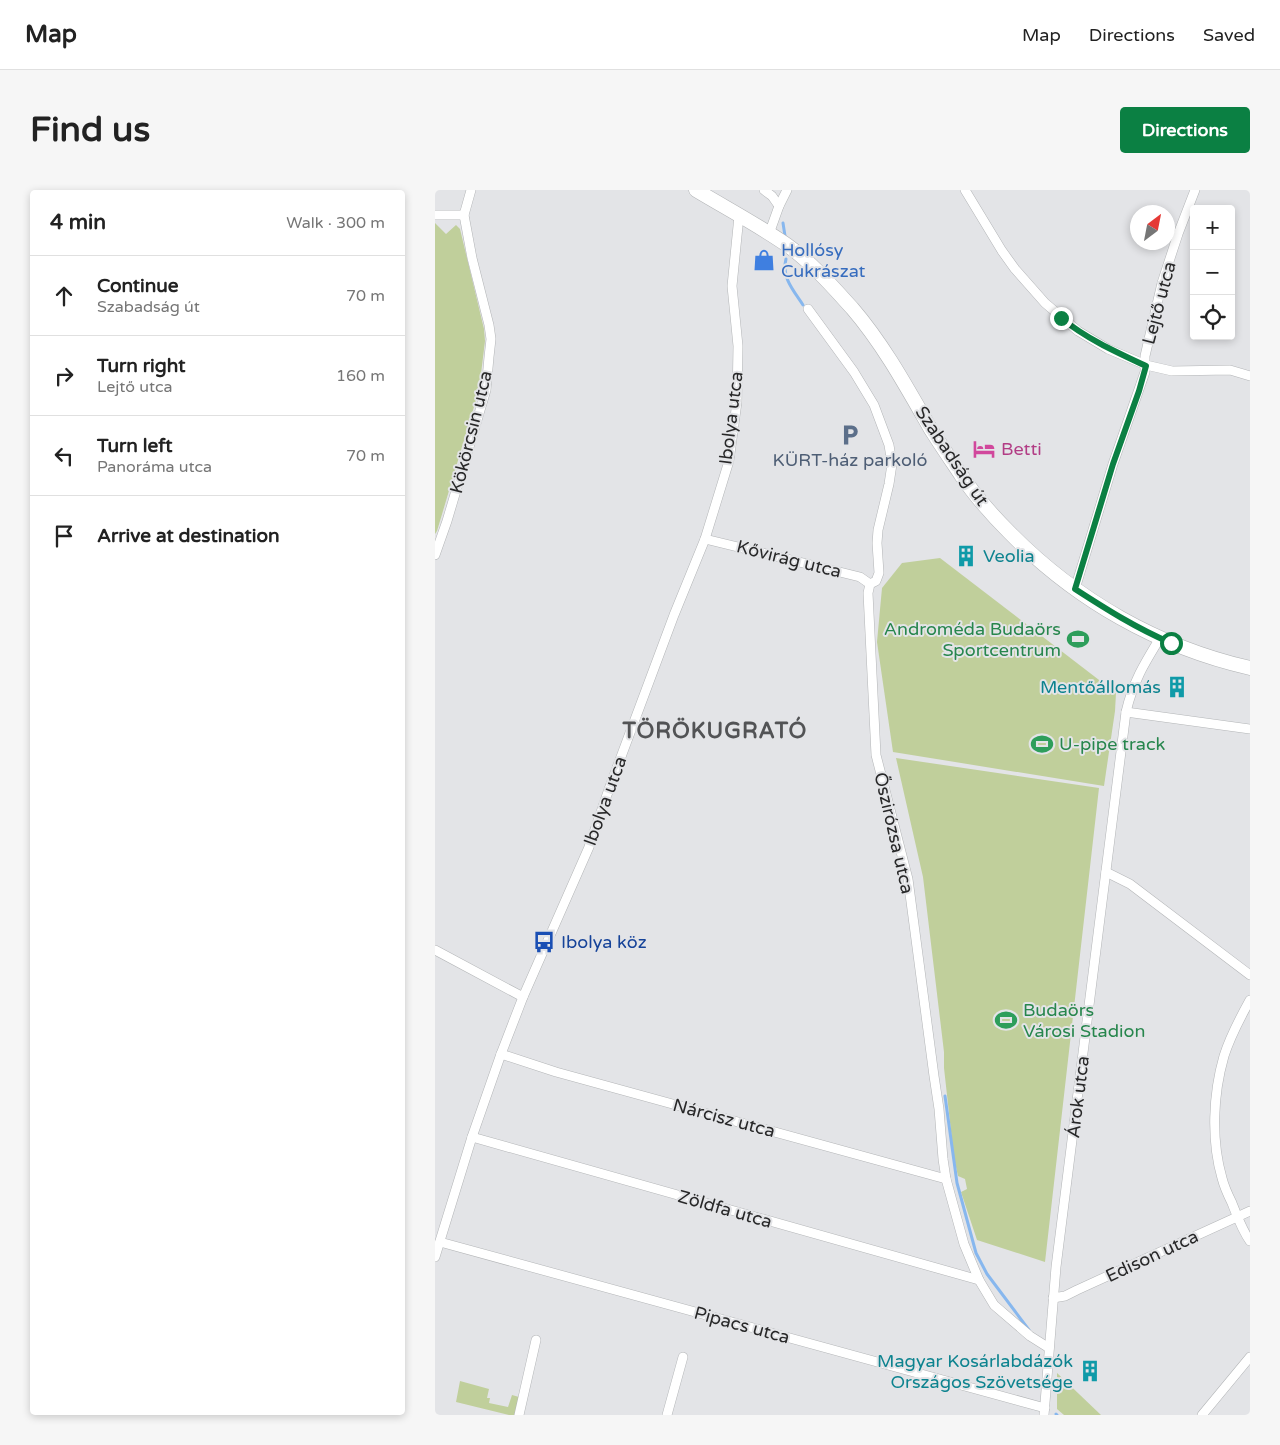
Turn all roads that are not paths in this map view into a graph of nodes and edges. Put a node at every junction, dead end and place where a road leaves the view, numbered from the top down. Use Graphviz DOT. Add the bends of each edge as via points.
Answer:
graph roads {
  1 [pos="471,190"];
  2 [pos="696,190"];
  3 [pos="764,190"];
  4 [pos="787,190"];
  5 [pos="965,190"];
  6 [pos="1195,190"];
  7 [pos="779,206"];
  8 [pos="435,215"];
  9 [pos="464,215"];
  10 [pos="739,216"];
  11 [pos="769,234"];
  12 [pos="808,309"];
  13 [pos="1146,366"];
  14 [pos="1250,376"];
  15 [pos="705,539"];
  16 [pos="435,555"];
  17 [pos="870,584"];
  18 [pos="1075,589"];
  19 [pos="1160,638"];
  20 [pos="1250,668"];
  21 [pos="1126,712"];
  22 [pos="1250,729"];
  23 [pos="1106,872"];
  24 [pos="435,950"];
  25 [pos="1250,975"];
  26 [pos="523,997"];
  27 [pos="1250,1000"];
  28 [pos="501,1054"];
  29 [pos="471,1138"];
  30 [pos="946,1179"];
  31 [pos="1250,1211"];
  32 [pos="1237,1217"];
  33 [pos="1250,1241"];
  34 [pos="440,1242"];
  35 [pos="435,1257"];
  36 [pos="979,1280"];
  37 [pos="1053,1298"];
  38 [pos="536,1340"];
  39 [pos="1049,1348"];
  40 [pos="683,1357"];
  41 [pos="1250,1357"];
  42 [pos="1045,1412"];
  43 [pos="519,1415"];
  44 [pos="667,1415"];
  45 [pos="1203,1415"];
  1 -- 9 [label="street, Kökörcsin utca"];
  2 -- 10 [label="main road, Szabadság út"];
  3 -- 7 [label="street"];
  4 -- 7 [label="street"];
  5 -- 13 [label="street" via="1002,251 1045,303 1078,331"];
  6 -- 13 [label="street, Lejtő utca" via="1162,283 1145,356"];
  7 -- 11 [label="street"];
  8 -- 9 [label="street"];
  9 -- 16 [label="street, Kökörcsin utca" via="491,339 486,390"];
  10 -- 11 [label="main road, Szabadság út"];
  10 -- 15 [label="street, Ibolya utca" via="732,286 738,346 737,402 729,461"];
  11 -- 18 [label="main road, Szabadság út" via="806,261 853,309 871,331 931,429 979,499 1034,556"];
  12 -- 17 [label="street, Őszirózsa utca" via="874,405 889,445 892,464 878,530 879,573 876,581"];
  13 -- 14 [label="street" via="1172,371 1230,370"];
  13 -- 18 [label="street, Lejtő utca"];
  15 -- 17 [label="street, Kővirág utca" via="860,577"];
  15 -- 26 [label="street, Ibolya utca" via="589,848"];
  17 -- 30 [label="street, Őszirózsa utca" via="867,602 876,755 908,879"];
  18 -- 19 [label="main road, Szabadság út" via="1135,627"];
  19 -- 20 [label="main road, Szabadság út" via="1200,654"];
  19 -- 21 [label="street, Árok utca" via="1138,675"];
  21 -- 22 [label="street"];
  21 -- 23 [label="street, Árok utca"];
  23 -- 25 [label="street" via="1130,884"];
  23 -- 37 [label="street, Árok utca"];
  24 -- 26 [label="street"];
  26 -- 28 [label="street, Ibolya utca"];
  27 -- 32 [label="street" via="1225,1055 1216,1099 1218,1162"];
  28 -- 29 [label="street, Ibolya utca"];
  28 -- 30 [label="street, Nárcisz utca"];
  29 -- 34 [label="street, Ibolya utca"];
  29 -- 36 [label="street, Zöldfa utca"];
  30 -- 36 [label="street, Őszirózsa utca" via="964,1244"];
  31 -- 32 [label="street, Edison utca"];
  32 -- 33 [label="street"];
  32 -- 37 [label="street, Edison utca" via="1065,1296"];
  34 -- 35 [label="street, Ibolya utca"];
  34 -- 42 [label="street, Pipacs utca"];
  36 -- 39 [label="street, Őszirózsa utca" via="994,1305"];
  37 -- 39 [label="street, Árok utca"];
  38 -- 43 [label="street"];
  39 -- 42 [label="street, Árok utca"];
  40 -- 44 [label="street"];
  41 -- 45 [label="street"];
}
